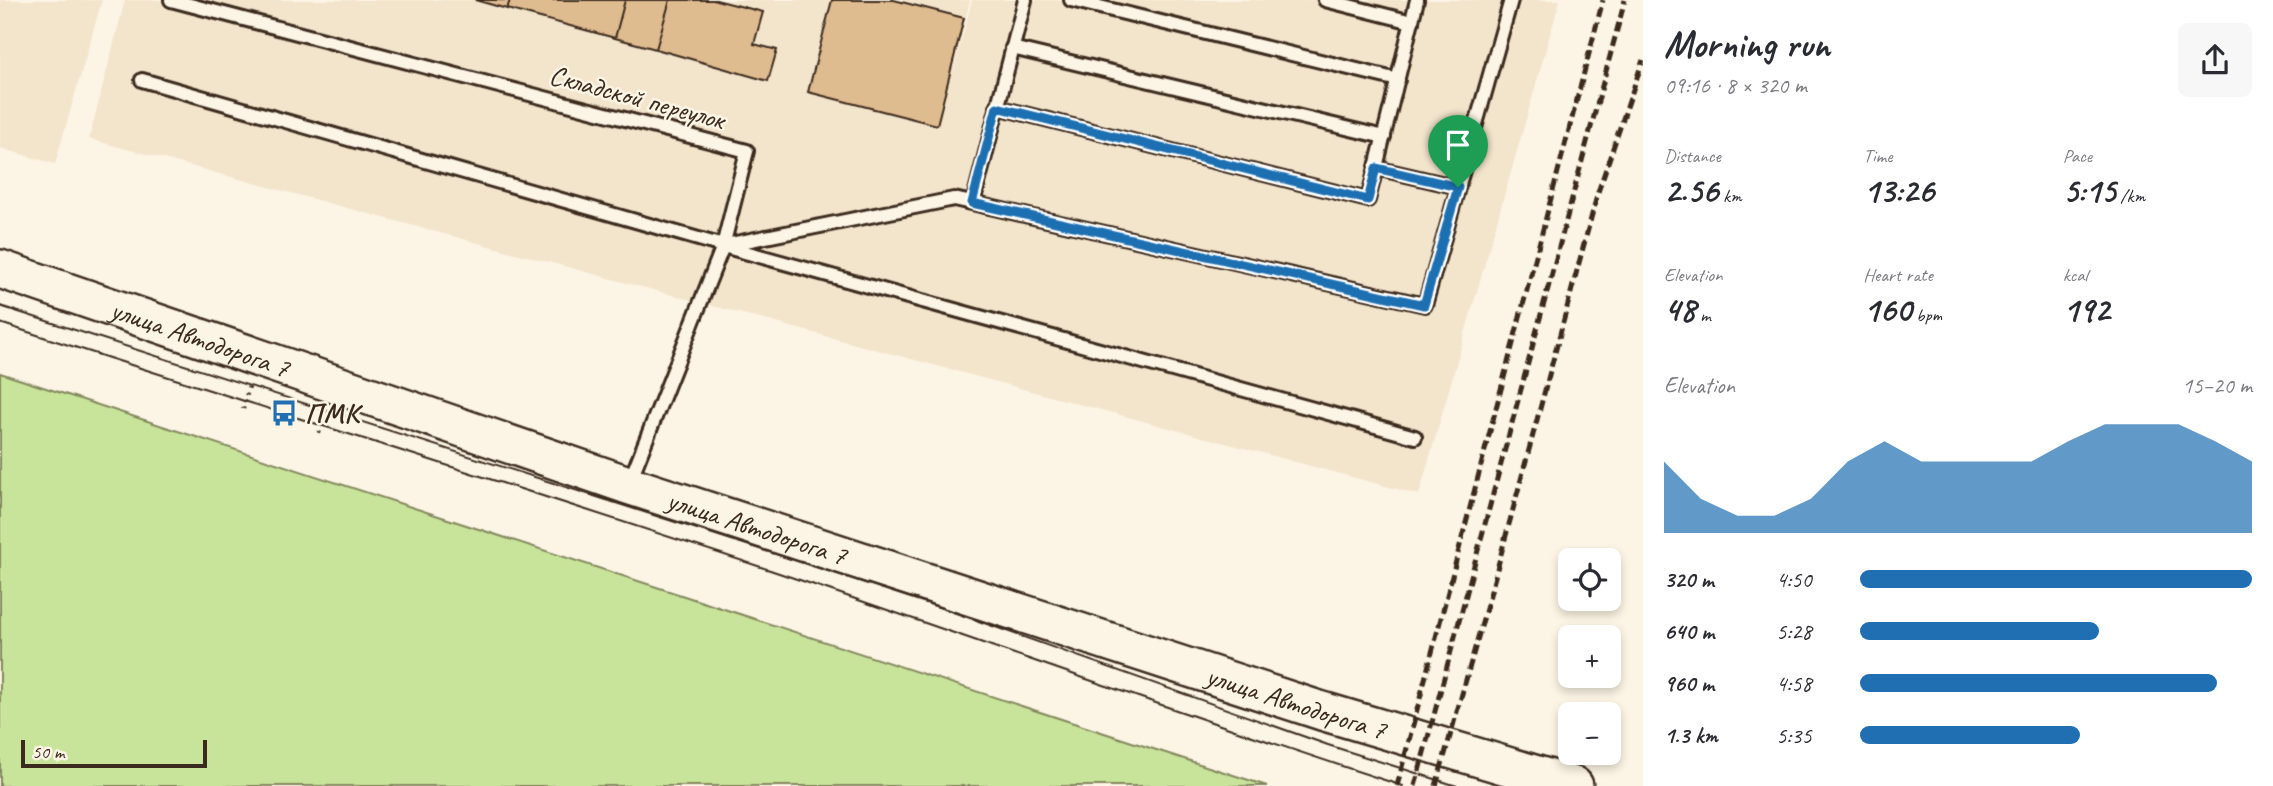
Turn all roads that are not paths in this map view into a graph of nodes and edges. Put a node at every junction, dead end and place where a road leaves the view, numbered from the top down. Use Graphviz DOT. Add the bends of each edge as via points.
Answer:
graph roads {
  1 [pos="172,0"];
  2 [pos="1025,0"];
  3 [pos="1072,0"];
  4 [pos="1325,0"];
  5 [pos="1417,0"];
  6 [pos="1511,0"];
  7 [pos="1412,22"];
  8 [pos="1012,48"];
  9 [pos="142,80"];
  10 [pos="1398,80"];
  11 [pos="997,107"];
  12 [pos="1384,137"];
  13 [pos="1376,168"];
  14 [pos="1458,187"];
  15 [pos="972,203"];
  16 [pos="723,246"];
  17 [pos="0,269"];
  18 [pos="1415,437"];
  19 [pos="628,485"];
  20 [pos="1574,786"];
  1 -- 16 [label="lane, Складской переулок" via="747,151"];
  2 -- 8 [label="lane"];
  3 -- 10 [label="lane"];
  4 -- 7 [label="lane"];
  5 -- 7 [label="lane"];
  6 -- 14 [label="lane"];
  7 -- 10 [label="lane"];
  8 -- 11 [label="lane"];
  8 -- 12 [label="lane"];
  9 -- 16 [label="lane"];
  10 -- 12 [label="lane"];
  11 -- 13 [label="lane" via="1368,200"];
  11 -- 15 [label="lane"];
  12 -- 13 [label="lane"];
  13 -- 14 [label="lane"];
  14 -- 15 [label="lane" via="1424,305"];
  15 -- 16 [label="lane" via="954,198"];
  16 -- 18 [label="lane"];
  16 -- 19 [label="lane, Складской переулок"];
  17 -- 19 [label="street, улица Автодорога 7"];
  19 -- 20 [label="street, улица Автодорога 7" via="1322,711"];
}
